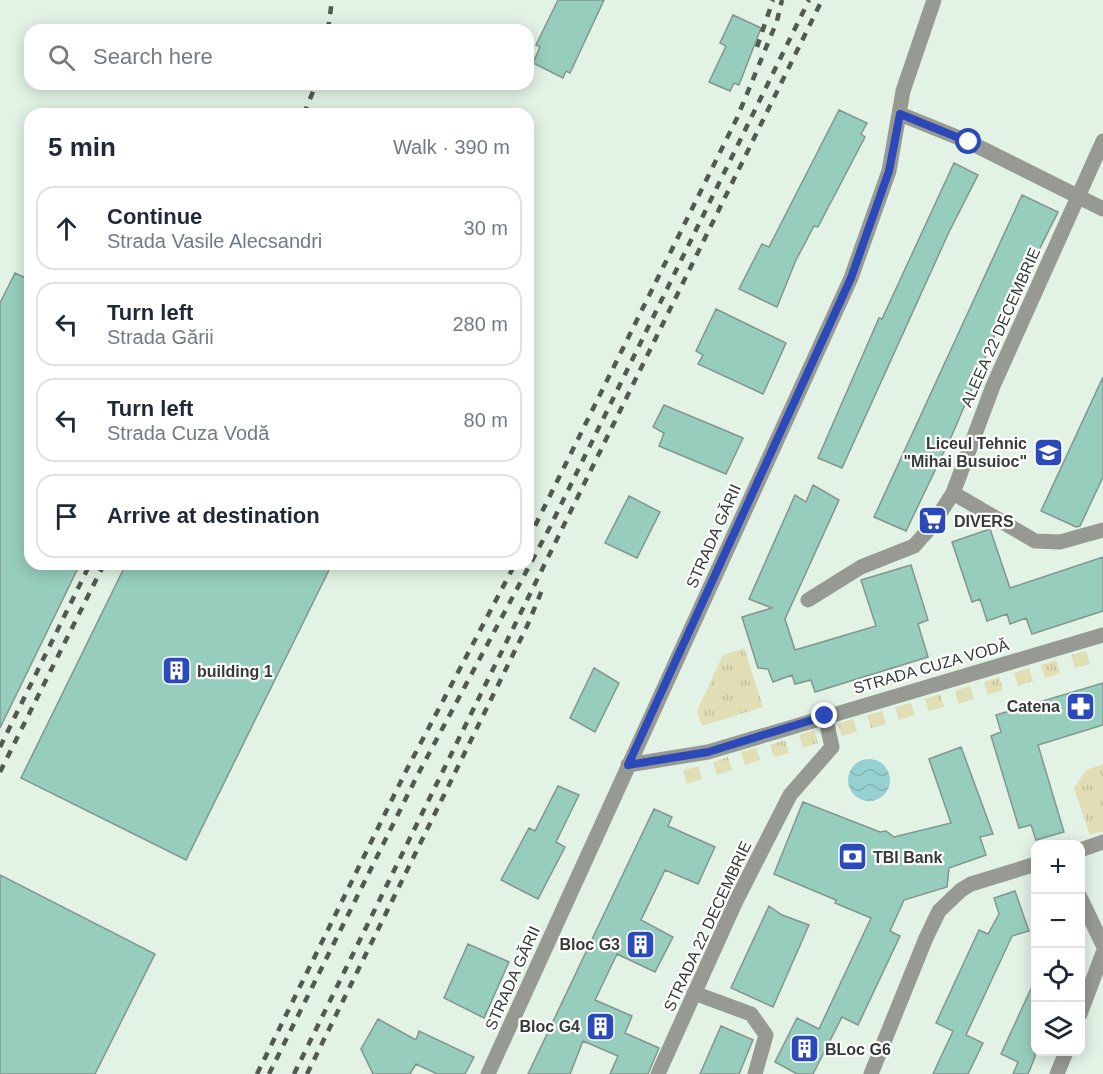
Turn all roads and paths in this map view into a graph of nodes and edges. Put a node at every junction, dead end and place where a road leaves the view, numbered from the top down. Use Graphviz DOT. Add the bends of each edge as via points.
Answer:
graph roads {
  1 [pos="934,0"];
  2 [pos="900,114"];
  3 [pos="1103,141"];
  4 [pos="1075,197"];
  5 [pos="1103,209"];
  6 [pos="953,493"];
  7 [pos="1103,530"];
  8 [pos="808,600"];
  9 [pos="1103,635"];
  10 [pos="825,716"];
  11 [pos="628,765"];
  12 [pos="1103,842"];
  13 [pos="1085,848"];
  14 [pos="1031,865"];
  15 [pos="1085,907"];
  16 [pos="1103,945"];
  17 [pos="1103,953"];
  18 [pos="694,993"];
  19 [pos="1085,1002"];
  20 [pos="1064,1056"];
  21 [pos="488,1074"];
  22 [pos="658,1074"];
  23 [pos="755,1074"];
  24 [pos="871,1074"];
  25 [pos="1057,1074"];
  1 -- 2 [label="street, STRADA GĂRII" via="911,64"];
  2 -- 4 [label="street" via="969,142"];
  2 -- 11 [label="street, STRADA GĂRII" via="889,171 851,278"];
  3 -- 4 [label="street, ALEEA 22 DECEMBRIE"];
  4 -- 5 [label="street"];
  4 -- 6 [label="street, ALEEA 22 DECEMBRIE" via="993,386"];
  6 -- 7 [label="street" via="1035,540 1060,542"];
  6 -- 8 [label="street, ALEEA 22 DECEMBRIE" via="914,546 861,567"];
  9 -- 10 [label="street, STRADA CUZA VODĂ"];
  10 -- 11 [label="street, STRADA CUZA VODĂ" via="708,752"];
  10 -- 18 [label="street, STRADA 22 DECEMBRIE" via="832,747 790,795"];
  11 -- 21 [label="street, STRADA GĂRII"];
  12 -- 13 [label="street"];
  14 -- 24 [label="street" via="971,884 939,911"];
  15 -- 16 [label="street"];
  17 -- 19 [label="street"];
  18 -- 22 [label="street, STRADA 22 DECEMBRIE"];
  18 -- 23 [label="street" via="758,1020 766,1035"];
  20 -- 25 [label="street"];
}
